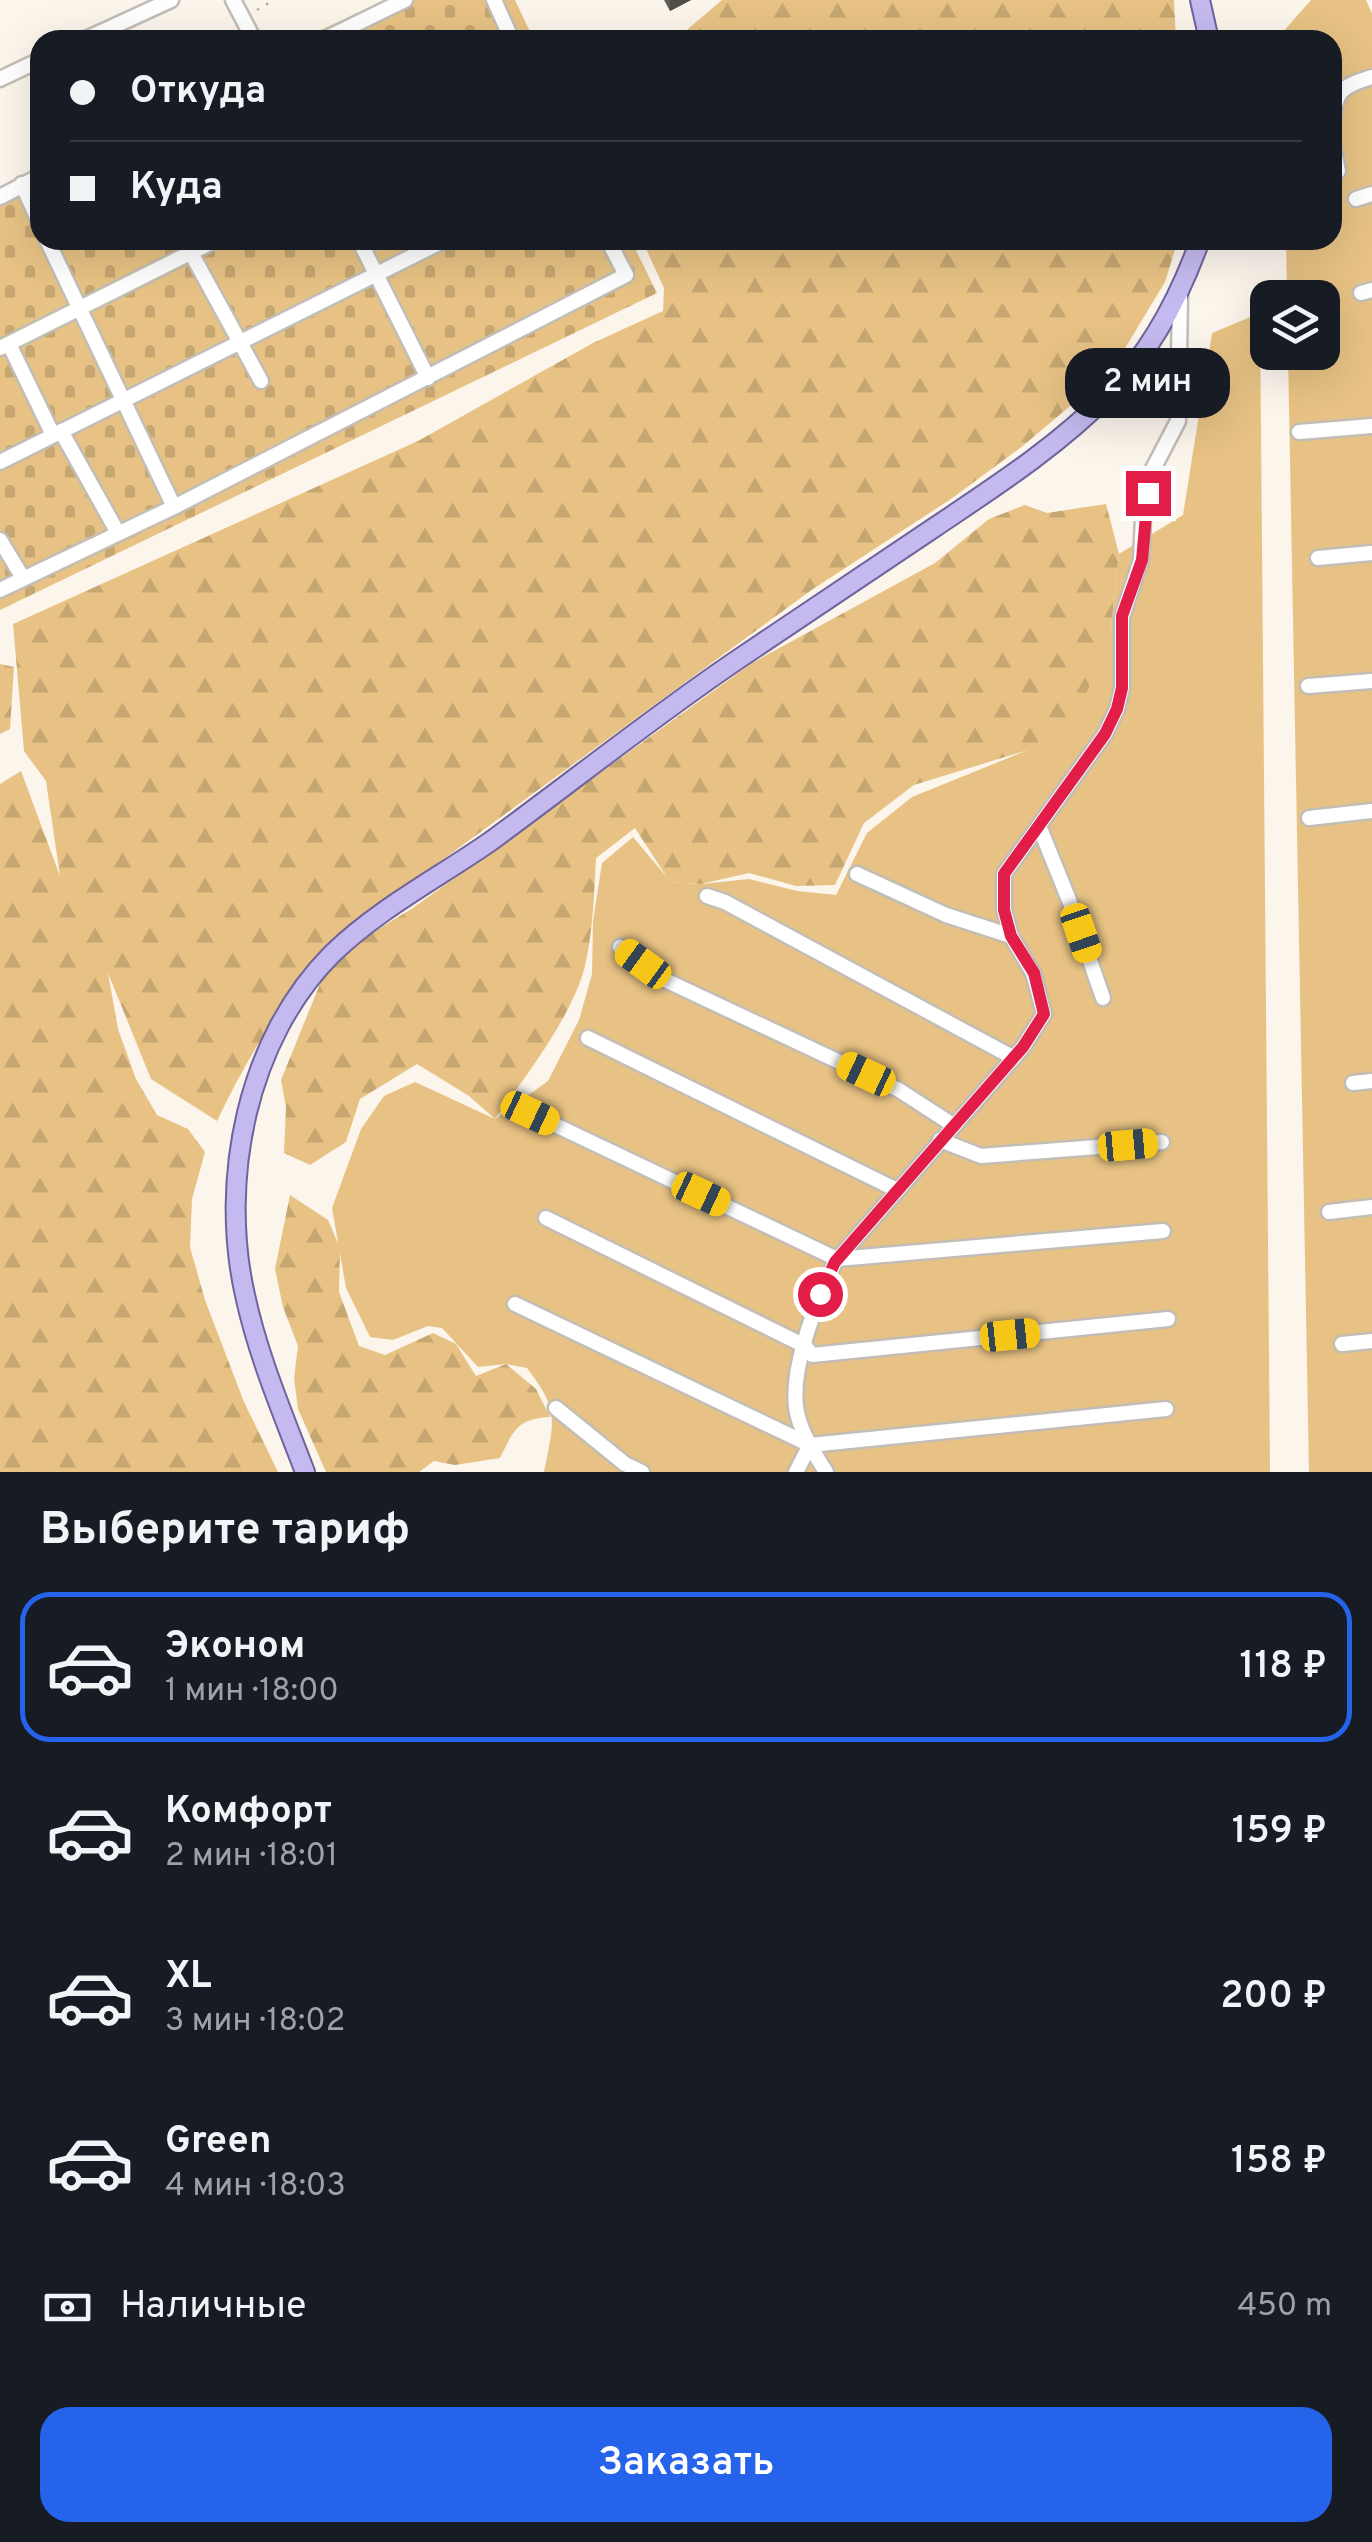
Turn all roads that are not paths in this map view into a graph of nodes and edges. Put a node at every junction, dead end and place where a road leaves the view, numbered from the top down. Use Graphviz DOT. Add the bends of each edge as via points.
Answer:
graph roads {
  1 [pos="170,0"];
  2 [pos="233,0"];
  3 [pos="405,0"];
  4 [pos="494,0"];
  5 [pos="1200,0"];
  6 [pos="106,30"];
  7 [pos="249,30"];
  8 [pos="344,30"];
  9 [pos="508,30"];
  10 [pos="1207,30"];
  11 [pos="30,67"];
  12 [pos="1372,77"];
  13 [pos="0,79"];
  14 [pos="1342,90"];
  15 [pos="30,180"];
  16 [pos="22,184"];
  17 [pos="1372,194"];
  18 [pos="0,198"];
  19 [pos="1356,199"];
  20 [pos="30,202"];
  21 [pos="51,250"];
  22 [pos="180,250"];
  23 [pos="189,250"];
  24 [pos="364,250"];
  25 [pos="425,250"];
  26 [pos="613,250"];
  27 [pos="1196,250"];
  28 [pos="376,274"];
  29 [pos="1180,290"];
  30 [pos="78,310"];
  31 [pos="240,342"];
  32 [pos="3,345"];
  33 [pos="428,378"];
  34 [pos="261,381"];
  35 [pos="124,400"];
  36 [pos="1372,426"];
  37 [pos="1300,432"];
  38 [pos="57,433"];
  39 [pos="0,462"];
  40 [pos="174,506"];
  41 [pos="118,533"];
  42 [pos="0,540"];
  43 [pos="1372,553"];
  44 [pos="1318,558"];
  45 [pos="23,578"];
  46 [pos="0,590"];
  47 [pos="1372,681"];
  48 [pos="1308,686"];
  49 [pos="1372,811"];
  50 [pos="1308,818"];
  51 [pos="1038,826"];
  52 [pos="857,874"];
  53 [pos="707,896"];
  54 [pos="1011,936"];
  55 [pos="620,947"];
  56 [pos="1103,998"];
  57 [pos="588,1038"];
  58 [pos="1014,1058"];
  59 [pos="1372,1081"];
  60 [pos="1353,1083"];
  61 [pos="530,1113"];
  62 [pos="953,1125"];
  63 [pos="940,1140"];
  64 [pos="1162,1142"];
  65 [pos="897,1190"];
  66 [pos="1372,1207"];
  67 [pos="1329,1212"];
  68 [pos="546,1218"];
  69 [pos="1163,1231"];
  70 [pos="837,1259"];
  71 [pos="515,1304"];
  72 [pos="1168,1320"];
  73 [pos="1372,1341"];
  74 [pos="1342,1344"];
  75 [pos="805,1346"];
  76 [pos="556,1408"];
  77 [pos="1166,1409"];
  78 [pos="810,1445"];
  79 [pos="304,1472"];
  80 [pos="642,1472"];
  81 [pos="796,1472"];
  82 [pos="826,1472"];
  1 -- 6 [label="street"];
  2 -- 7 [label="street"];
  3 -- 8 [label="street"];
  4 -- 9 [label="street"];
  5 -- 10 [label="main road"];
  11 -- 13 [label="street"];
  12 -- 14 [label="street"];
  15 -- 16 [label="street"];
  16 -- 18 [label="street"];
  16 -- 20 [label="street"];
  17 -- 19 [label="street"];
  21 -- 30 [label="street"];
  22 -- 30 [label="street"];
  23 -- 31 [label="street"];
  24 -- 28 [label="street"];
  25 -- 28 [label="street"];
  26 -- 33 [label="street" via="626,275"];
  27 -- 29 [label="main road"];
  28 -- 31 [label="street"];
  28 -- 33 [label="street"];
  29 -- 51 [label="street" via="1178,421 1153,469 1142,560 1122,616 1117,709"];
  29 -- 79 [label="main road" via="1124,377 1066,433 378,916 306,983 257,1082 240,1148 236,1205 244,1292"];
  30 -- 32 [label="street"];
  30 -- 35 [label="street"];
  31 -- 34 [label="street"];
  31 -- 35 [label="street"];
  32 -- 38 [label="street"];
  33 -- 40 [label="street"];
  35 -- 38 [label="street"];
  35 -- 40 [label="street"];
  36 -- 37 [label="street"];
  38 -- 39 [label="street"];
  38 -- 41 [label="street"];
  40 -- 41 [label="street"];
  41 -- 45 [label="street"];
  42 -- 45 [label="street"];
  43 -- 44 [label="street"];
  45 -- 46 [label="street"];
  47 -- 48 [label="street"];
  49 -- 50 [label="street"];
  51 -- 54 [label="street" via="1004,874"];
  51 -- 56 [label="street"];
  52 -- 54 [label="street"];
  53 -- 58 [label="street"];
  54 -- 58 [label="street" via="1034,973 1044,1014"];
  55 -- 62 [label="street" via="665,980 899,1090"];
  57 -- 65 [label="street"];
  58 -- 62 [label="street"];
  59 -- 60 [label="street"];
  61 -- 70 [label="street"];
  62 -- 63 [label="street"];
  63 -- 64 [label="street" via="981,1156"];
  63 -- 65 [label="street"];
  65 -- 70 [label="street"];
  66 -- 67 [label="street"];
  68 -- 75 [label="street"];
  69 -- 70 [label="street"];
  70 -- 75 [label="street"];
  71 -- 78 [label="street"];
  72 -- 75 [label="street" via="812,1355"];
  73 -- 74 [label="street"];
  75 -- 78 [label="street" via="796,1409"];
  76 -- 80 [label="street"];
  77 -- 78 [label="street"];
  78 -- 81 [label="street"];
  78 -- 82 [label="street"];
}
